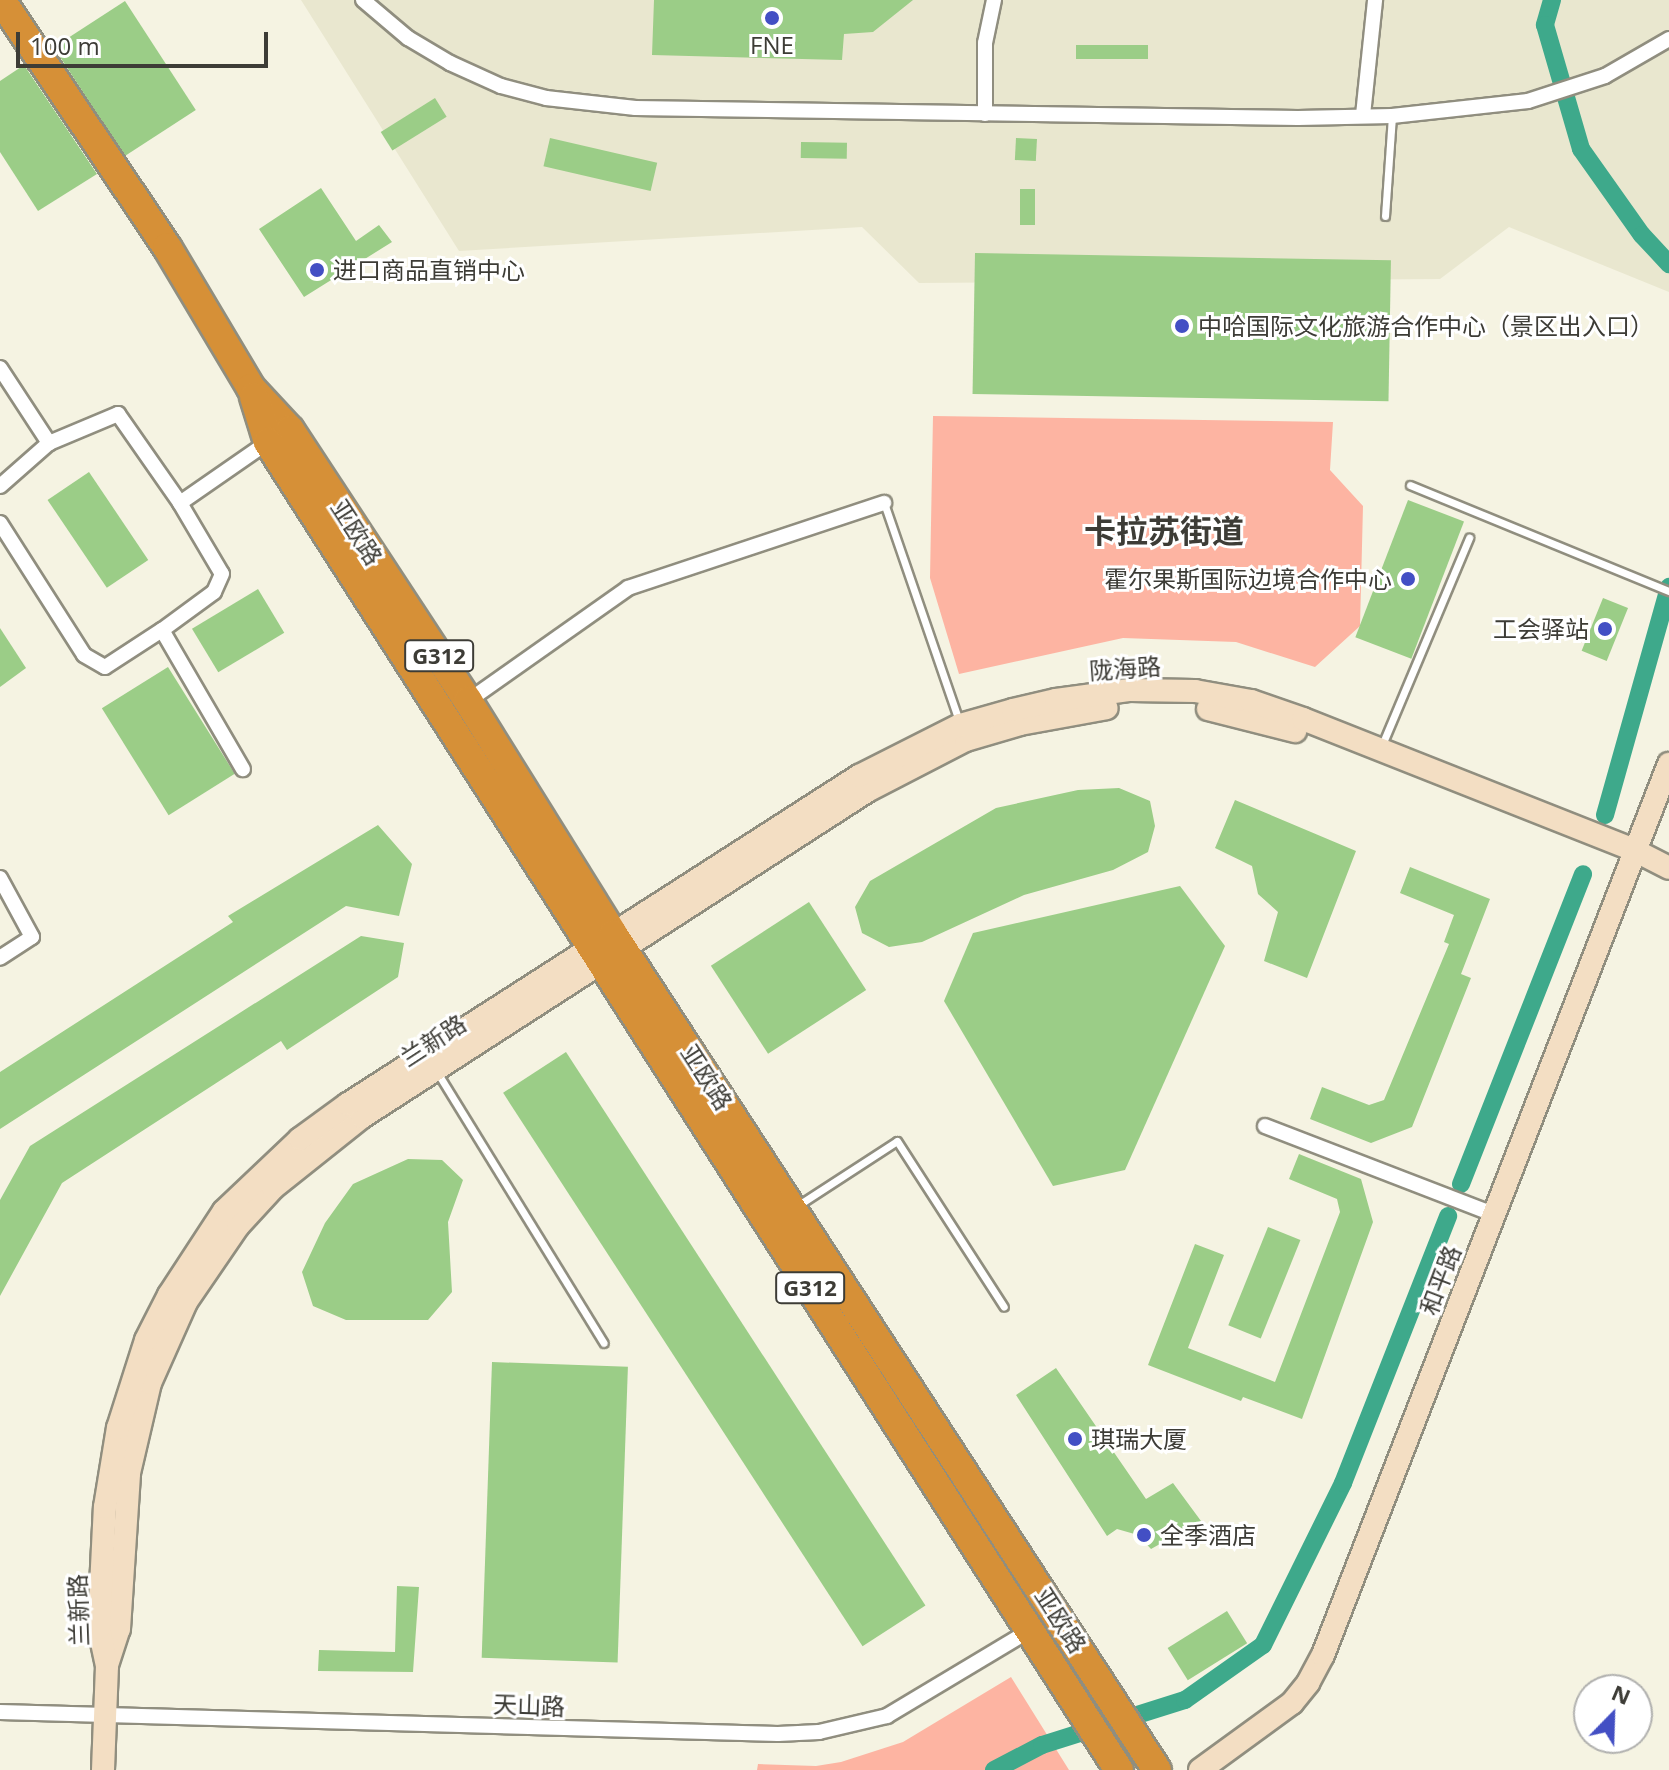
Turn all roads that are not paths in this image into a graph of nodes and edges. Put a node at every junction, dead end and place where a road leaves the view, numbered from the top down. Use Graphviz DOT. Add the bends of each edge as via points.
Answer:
graph roads {
  1 [pos="1,0"];
  2 [pos="363,0"];
  3 [pos="994,0"];
  4 [pos="1375,0"];
  5 [pos="1669,39"];
  6 [pos="985,114"];
  7 [pos="1363,115"];
  8 [pos="1392,116"];
  9 [pos="1385,216"];
  10 [pos="0,368"];
  11 [pos="251,388"];
  12 [pos="268,442"];
  13 [pos="49,443"];
  14 [pos="1410,485"];
  15 [pos="0,486"];
  16 [pos="180,503"];
  17 [pos="884,503"];
  18 [pos="1,525"];
  19 [pos="1469,538"];
  20 [pos="1669,591"];
  21 [pos="162,630"];
  22 [pos="468,701"];
  23 [pos="963,732"];
  24 [pos="1379,751"];
  25 [pos="1669,764"];
  26 [pos="243,769"];
  27 [pos="1632,856"];
  28 [pos="1669,870"];
  29 [pos="0,878"];
  30 [pos="608,948"];
  31 [pos="0,958"];
  32 [pos="429,1062"];
  33 [pos="1265,1126"];
  34 [pos="792,1209"];
  35 [pos="1493,1214"];
  36 [pos="1004,1307"];
  37 [pos="604,1343"];
  38 [pos="1030,1630"];
  39 [pos="0,1712"];
  40 [pos="105,1716"];
  41 [pos="1154,1766"];
  42 [pos="103,1770"];
  43 [pos="1119,1770"];
  44 [pos="1200,1770"];
  1 -- 11 [label="highway, 亚欧路 / G312" via="167,247"];
  2 -- 6 [label="street" via="408,38 450,63 501,86 546,98 635,108"];
  3 -- 6 [label="street" via="985,43"];
  4 -- 7 [label="street"];
  5 -- 8 [label="street" via="1605,76 1528,101"];
  6 -- 7 [label="street"];
  7 -- 8 [label="street"];
  8 -- 9 [label="lane"];
  10 -- 13 [label="street"];
  11 -- 12 [label="highway, 亚欧路 / G312"];
  11 -- 22 [label="highway, 亚欧路 / G312" via="290,430"];
  12 -- 16 [label="street"];
  12 -- 30 [label="highway, 亚欧路 / G312"];
  13 -- 15 [label="street"];
  13 -- 16 [label="street" via="118,414"];
  14 -- 20 [label="lane"];
  16 -- 21 [label="street" via="222,574 214,592"];
  17 -- 22 [label="street" via="628,588"];
  17 -- 23 [label="lane"];
  18 -- 21 [label="street" via="84,655 105,667"];
  19 -- 24 [label="lane"];
  21 -- 26 [label="street"];
  22 -- 30 [label="highway, 亚欧路 / G312"];
  23 -- 24 [label="street, 陇海路" via="1056,700 1130,690 1195,691 1251,701"];
  23 -- 27 [label="street, 陇海路" via="1128,704 1197,706 1295,731"];
  23 -- 30 [label="street, 陇海路"];
  24 -- 27 [label="street, 陇海路"];
  25 -- 27 [label="street, 和平路"];
  27 -- 28 [label="street, 陇海路"];
  27 -- 35 [label="street, 和平路"];
  29 -- 31 [label="street" via="32,937"];
  30 -- 32 [label="street, 兰新路"];
  30 -- 34 [label="highway, 亚欧路 / G312"];
  30 -- 38 [label="highway, 亚欧路 / G312"];
  32 -- 37 [label="lane"];
  32 -- 40 [label="street, 兰新路" via="300,1139 259,1175 224,1211 169,1295 131,1377 109,1469 99,1628 107,1666"];
  33 -- 35 [label="street"];
  34 -- 36 [label="lane" via="897,1141"];
  34 -- 41 [label="highway, 亚欧路 / G312"];
  35 -- 44 [label="street, 和平路" via="1323,1655 1308,1683 1267,1724"];
  38 -- 40 [label="street, 天山路" via="887,1716 819,1732"];
  38 -- 43 [label="highway, 亚欧路 / G312"];
  39 -- 40 [label="street, 天山路"];
  40 -- 42 [label="street"];
}
